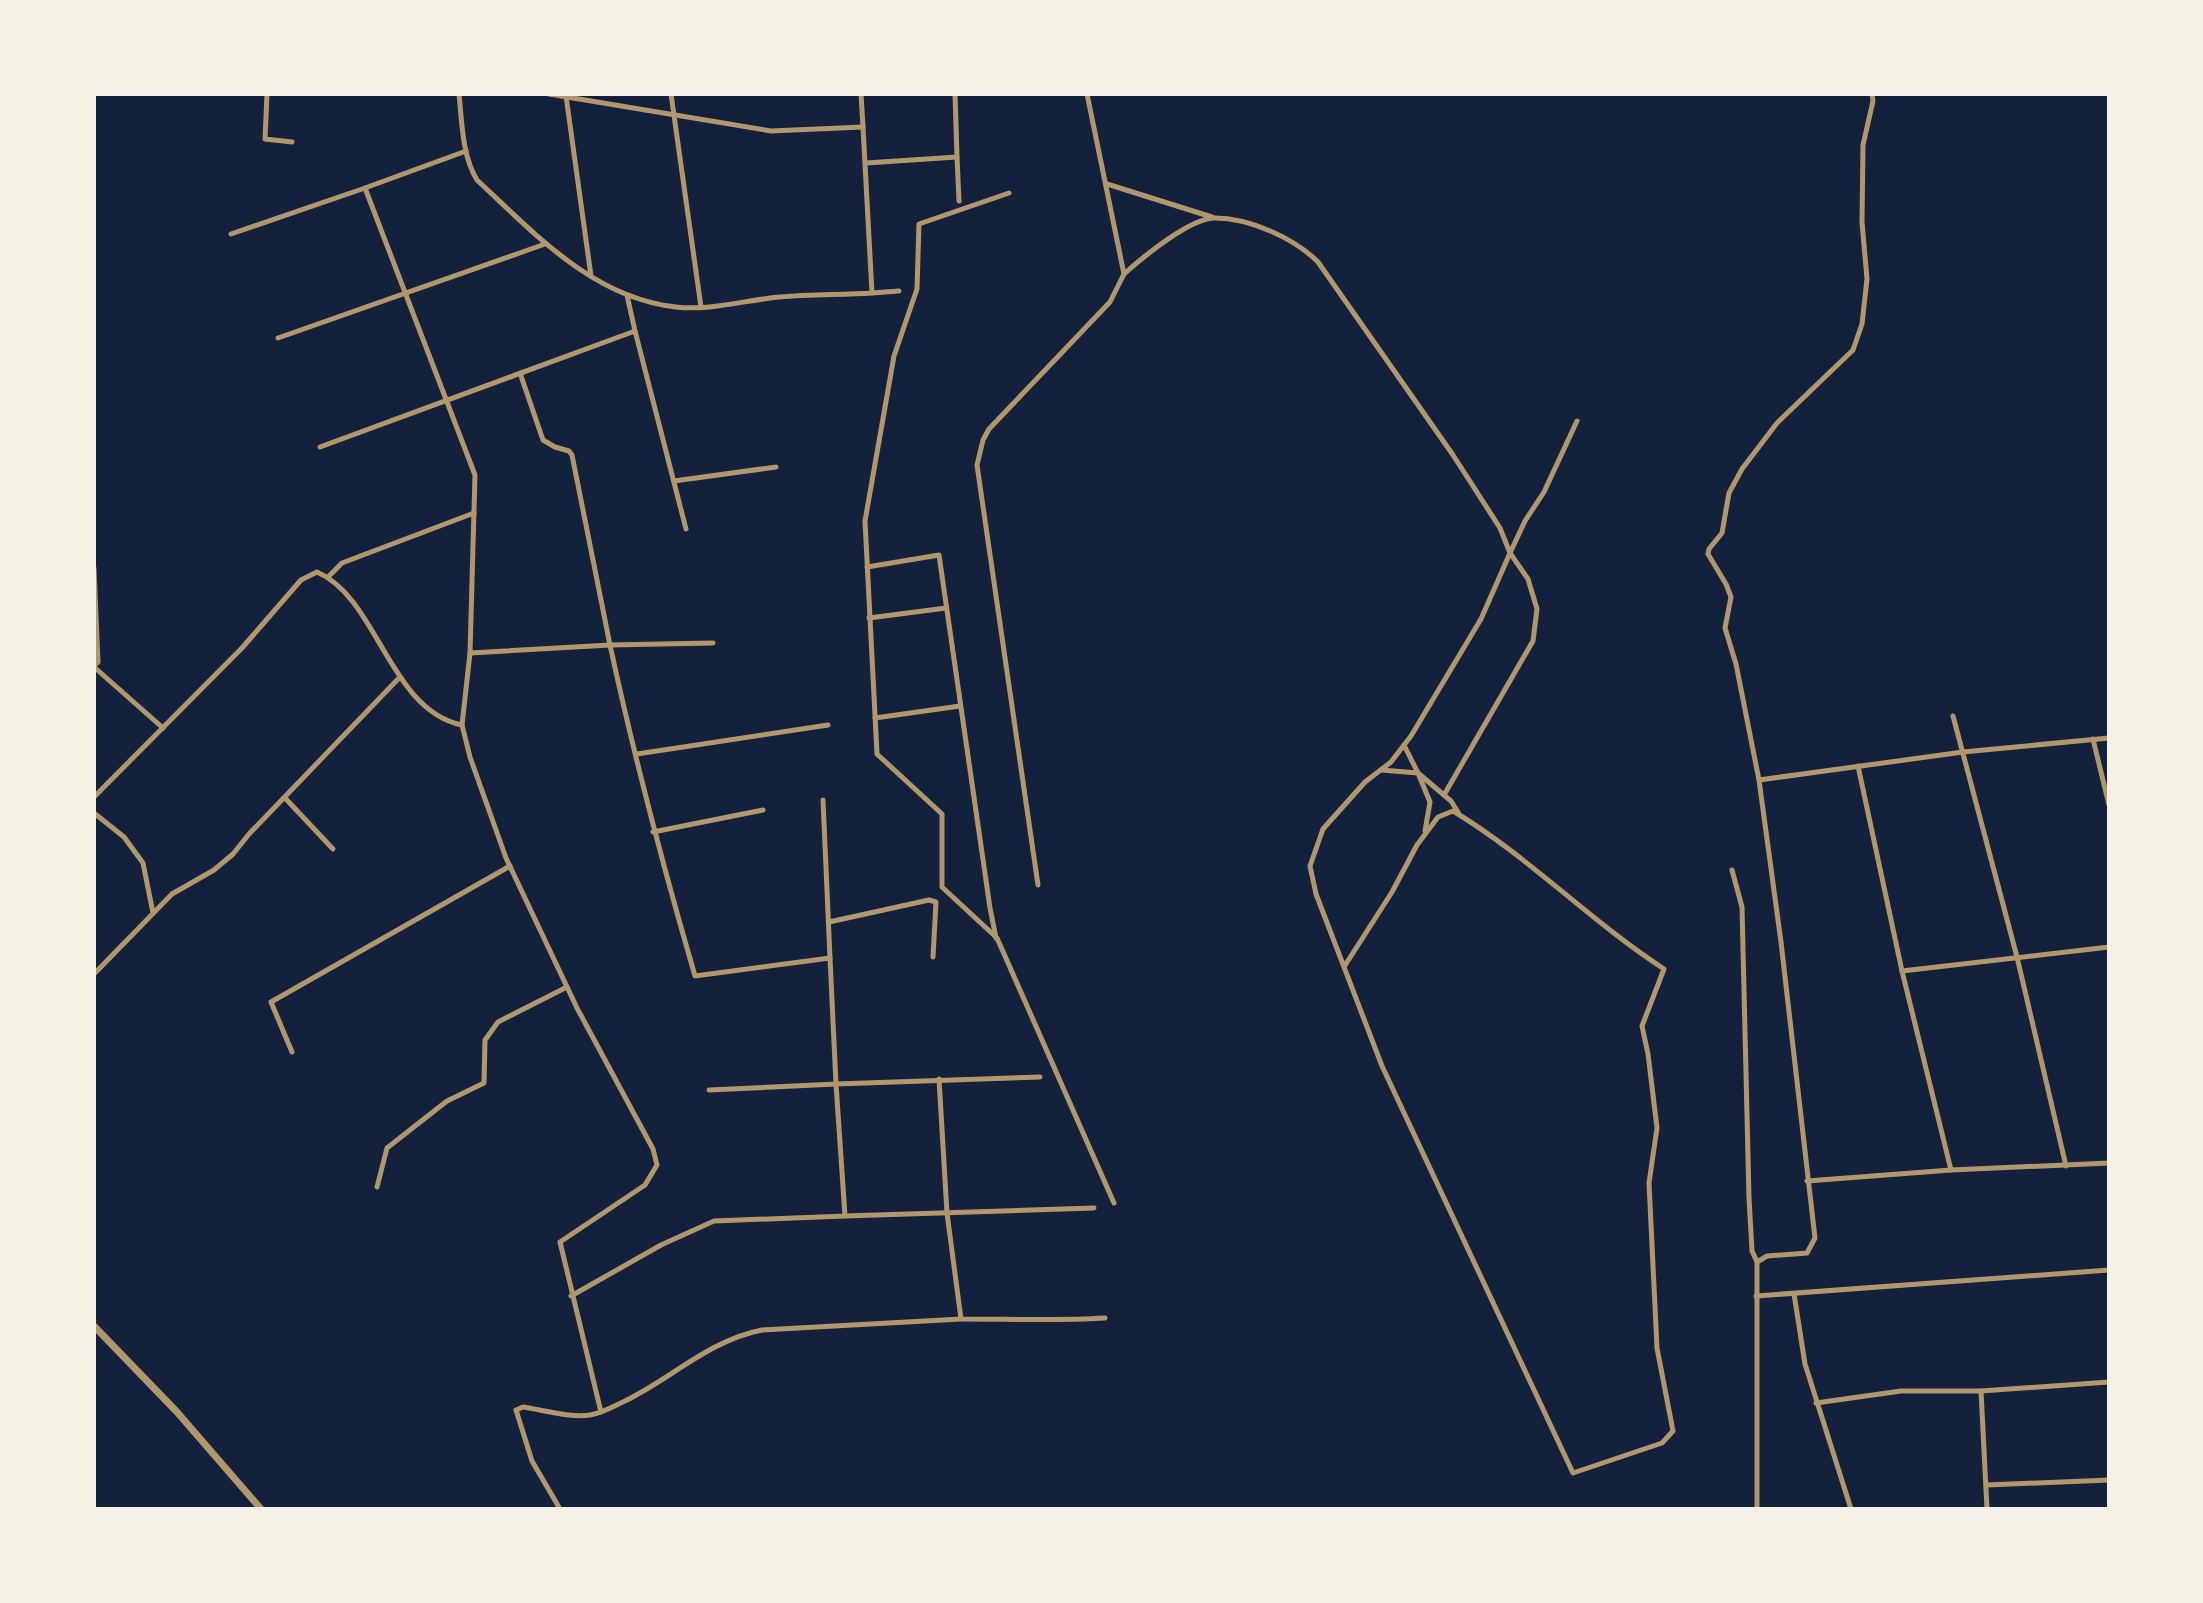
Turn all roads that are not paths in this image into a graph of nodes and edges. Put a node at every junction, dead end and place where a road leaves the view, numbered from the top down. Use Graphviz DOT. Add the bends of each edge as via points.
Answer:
graph roads {
  1 [pos="267,94"];
  2 [pos="459,94"];
  3 [pos="549,94"];
  4 [pos="671,94"];
  5 [pos="861,94"];
  6 [pos="955,94"];
  7 [pos="1087,94"];
  8 [pos="1872,94"];
  9 [pos="566,95"];
  10 [pos="674,114"];
  11 [pos="863,127"];
  12 [pos="292,142"];
  13 [pos="466,151"];
  14 [pos="957,157"];
  15 [pos="866,163"];
  16 [pos="1107,184"];
  17 [pos="365,188"];
  18 [pos="1009,193"];
  19 [pos="959,201"];
  20 [pos="1213,218"];
  21 [pos="231,234"];
  22 [pos="546,244"];
  23 [pos="1124,274"];
  24 [pos="591,277"];
  25 [pos="899,291"];
  26 [pos="872,293"];
  27 [pos="407,294"];
  28 [pos="626,294"];
  29 [pos="701,307"];
  30 [pos="635,331"];
  31 [pos="278,338"];
  32 [pos="520,373"];
  33 [pos="448,400"];
  34 [pos="1577,421"];
  35 [pos="320,447"];
  36 [pos="776,467"];
  37 [pos="674,481"];
  38 [pos="474,513"];
  39 [pos="686,529"];
  40 [pos="1510,553"];
  41 [pos="867,567"];
  42 [pos="94,568"];
  43 [pos="328,577"];
  44 [pos="946,608"];
  45 [pos="869,618"];
  46 [pos="713,643"];
  47 [pos="610,645"];
  48 [pos="470,653"];
  49 [pos="94,666"];
  50 [pos="400,677"];
  51 [pos="960,706"];
  52 [pos="1953,716"];
  53 [pos="875,718"];
  54 [pos="462,725"];
  55 [pos="828,725"];
  56 [pos="163,728"];
  57 [pos="2109,738"];
  58 [pos="2093,739"];
  59 [pos="1404,745"];
  60 [pos="1963,752"];
  61 [pos="637,754"];
  62 [pos="1858,766"];
  63 [pos="1380,770"];
  64 [pos="1418,773"];
  65 [pos="1759,780"];
  66 [pos="1444,795"];
  67 [pos="94,797"];
  68 [pos="285,798"];
  69 [pos="823,800"];
  70 [pos="2109,805"];
  71 [pos="763,810"];
  72 [pos="94,813"];
  73 [pos="1460,815"];
  74 [pos="653,832"];
  75 [pos="1424,836"];
  76 [pos="333,849"];
  77 [pos="510,866"];
  78 [pos="1732,870"];
  79 [pos="1038,885"];
  80 [pos="153,913"];
  81 [pos="829,922"];
  82 [pos="997,938"];
  83 [pos="2109,947"];
  84 [pos="933,957"];
  85 [pos="2017,957"];
  86 [pos="830,958"];
  87 [pos="1344,967"];
  88 [pos="1902,971"];
  89 [pos="94,974"];
  90 [pos="567,987"];
  91 [pos="292,1052"];
  92 [pos="1040,1077"];
  93 [pos="939,1079"];
  94 [pos="836,1084"];
  95 [pos="709,1090"];
  96 [pos="2109,1163"];
  97 [pos="2066,1166"];
  98 [pos="1951,1170"];
  99 [pos="1807,1181"];
  100 [pos="377,1187"];
  101 [pos="1114,1203"];
  102 [pos="1094,1208"];
  103 [pos="947,1213"];
  104 [pos="845,1216"];
  105 [pos="1757,1262"];
  106 [pos="2109,1270"];
  107 [pos="1794,1294"];
  108 [pos="571,1296"];
  109 [pos="1756,1296"];
  110 [pos="1105,1318"];
  111 [pos="961,1319"];
  112 [pos="94,1326"];
  113 [pos="2109,1382"];
  114 [pos="1981,1391"];
  115 [pos="1816,1403"];
  116 [pos="601,1412"];
  117 [pos="2109,1480"];
  118 [pos="1986,1485"];
  119 [pos="261,1509"];
  120 [pos="560,1509"];
  121 [pos="1757,1509"];
  122 [pos="1851,1509"];
  123 [pos="1987,1509"];
  1 -- 12 [label="street" via="265,139"];
  2 -- 13 [label="street"];
  3 -- 9 [label="street"];
  4 -- 10 [label="street"];
  5 -- 11 [label="street"];
  6 -- 14 [label="street"];
  7 -- 16 [label="street"];
  8 -- 65 [label="street" via="1863,145 1867,279 1853,350 1777,423 1742,469 1729,493 1722,533 1708,554 1731,597 1725,628"];
  9 -- 10 [label="street"];
  9 -- 24 [label="street"];
  10 -- 11 [label="street" via="771,131"];
  10 -- 29 [label="street"];
  11 -- 15 [label="street"];
  13 -- 17 [label="street"];
  13 -- 22 [label="street" via="477,180"];
  14 -- 15 [label="street"];
  14 -- 19 [label="street"];
  15 -- 26 [label="street"];
  16 -- 20 [label="street"];
  16 -- 23 [label="street"];
  17 -- 21 [label="street"];
  17 -- 27 [label="street"];
  18 -- 41 [label="street" via="919,224 917,289 894,356 865,521"];
  20 -- 23 [label="street" via="1172,236"];
  20 -- 40 [label="street" via="1279,234 1318,262 1453,455"];
  22 -- 24 [label="street"];
  22 -- 27 [label="street"];
  23 -- 79 [label="street" via="1110,302 989,429 977,465"];
  24 -- 28 [label="street"];
  25 -- 26 [label="street"];
  26 -- 29 [label="street"];
  27 -- 31 [label="street"];
  27 -- 33 [label="street"];
  28 -- 29 [label="street" via="675,307"];
  28 -- 30 [label="street"];
  30 -- 32 [label="street"];
  30 -- 37 [label="street"];
  32 -- 33 [label="street"];
  32 -- 47 [label="street" via="543,440 572,455"];
  33 -- 35 [label="street"];
  33 -- 38 [label="street" via="473,464"];
  34 -- 40 [label="street"];
  36 -- 37 [label="street"];
  37 -- 39 [label="street"];
  38 -- 43 [label="street" via="342,563"];
  38 -- 48 [label="street"];
  40 -- 59 [label="street" via="1481,619"];
  40 -- 66 [label="street" via="1528,579 1537,609 1533,641"];
  41 -- 44 [label="street" via="939,555"];
  41 -- 45 [label="street"];
  42 -- 49 [label="street"];
  43 -- 50 [label="street" via="353,603"];
  43 -- 56 [label="street" via="317,572 301,580"];
  44 -- 45 [label="street"];
  44 -- 51 [label="street"];
  45 -- 53 [label="street"];
  46 -- 47 [label="street"];
  47 -- 48 [label="street"];
  47 -- 61 [label="street"];
  48 -- 54 [label="street"];
  49 -- 56 [label="street"];
  50 -- 54 [label="street" via="429,708"];
  50 -- 68 [label="street"];
  51 -- 53 [label="street"];
  51 -- 82 [label="street"];
  52 -- 60 [label="street"];
  53 -- 82 [label="street" via="877,754 942,814 942,887"];
  54 -- 77 [label="street"];
  55 -- 61 [label="street"];
  56 -- 67 [label="street"];
  57 -- 58 [label="street"];
  58 -- 60 [label="street"];
  58 -- 70 [label="street"];
  59 -- 63 [label="street"];
  59 -- 64 [label="street"];
  60 -- 62 [label="street"];
  60 -- 85 [label="street"];
  61 -- 74 [label="street"];
  62 -- 65 [label="street"];
  62 -- 88 [label="street"];
  63 -- 64 [label="street"];
  63 -- 87 [label="street" via="1323,829 1310,866"];
  64 -- 66 [label="street"];
  64 -- 75 [label="street" via="1430,802"];
  65 -- 99 [label="street"];
  66 -- 73 [label="street"];
  68 -- 76 [label="street"];
  68 -- 80 [label="street" via="233,854 172,894"];
  69 -- 81 [label="street"];
  71 -- 74 [label="street"];
  72 -- 80 [label="street" via="124,837 143,863"];
  73 -- 75 [label="street" via="1453,811 1438,817"];
  73 -- 87 [label="street" via="1664,969 1642,1026 1657,1128 1649,1183 1657,1348 1673,1431 1662,1443 1573,1473 1382,1066"];
  74 -- 86 [label="street" via="695,976"];
  75 -- 87 [label="street"];
  77 -- 90 [label="street"];
  77 -- 91 [label="street" via="271,1002"];
  78 -- 105 [label="street" via="1742,907 1749,1198"];
  80 -- 89 [label="street"];
  81 -- 84 [label="street" via="936,902"];
  81 -- 86 [label="street"];
  82 -- 101 [label="street"];
  83 -- 85 [label="street"];
  85 -- 88 [label="street"];
  85 -- 97 [label="street"];
  86 -- 94 [label="street"];
  88 -- 98 [label="street"];
  90 -- 100 [label="street" via="498,1022 485,1040 484,1083 447,1101 387,1148"];
  90 -- 108 [label="street" via="657,1165 645,1185 560,1242"];
  92 -- 93 [label="street"];
  93 -- 94 [label="street"];
  93 -- 103 [label="street"];
  94 -- 95 [label="street"];
  94 -- 104 [label="street"];
  96 -- 97 [label="street"];
  97 -- 98 [label="street"];
  98 -- 99 [label="street"];
  99 -- 105 [label="street" via="1815,1238 1807,1253 1767,1256"];
  102 -- 103 [label="street"];
  103 -- 104 [label="street"];
  103 -- 111 [label="street"];
  104 -- 108 [label="street" via="714,1221"];
  105 -- 109 [label="street"];
  106 -- 107 [label="street"];
  107 -- 109 [label="street"];
  107 -- 115 [label="street"];
  108 -- 116 [label="street"];
  109 -- 121 [label="street"];
  110 -- 111 [label="street"];
  111 -- 116 [label="street" via="739,1334"];
  112 -- 119 [label="street"];
  113 -- 114 [label="street"];
  114 -- 115 [label="street" via="1901,1391"];
  114 -- 118 [label="street"];
  115 -- 122 [label="street"];
  116 -- 120 [label="street" via="587,1416 516,1410 532,1461"];
  117 -- 118 [label="street"];
  118 -- 123 [label="street"];
}
